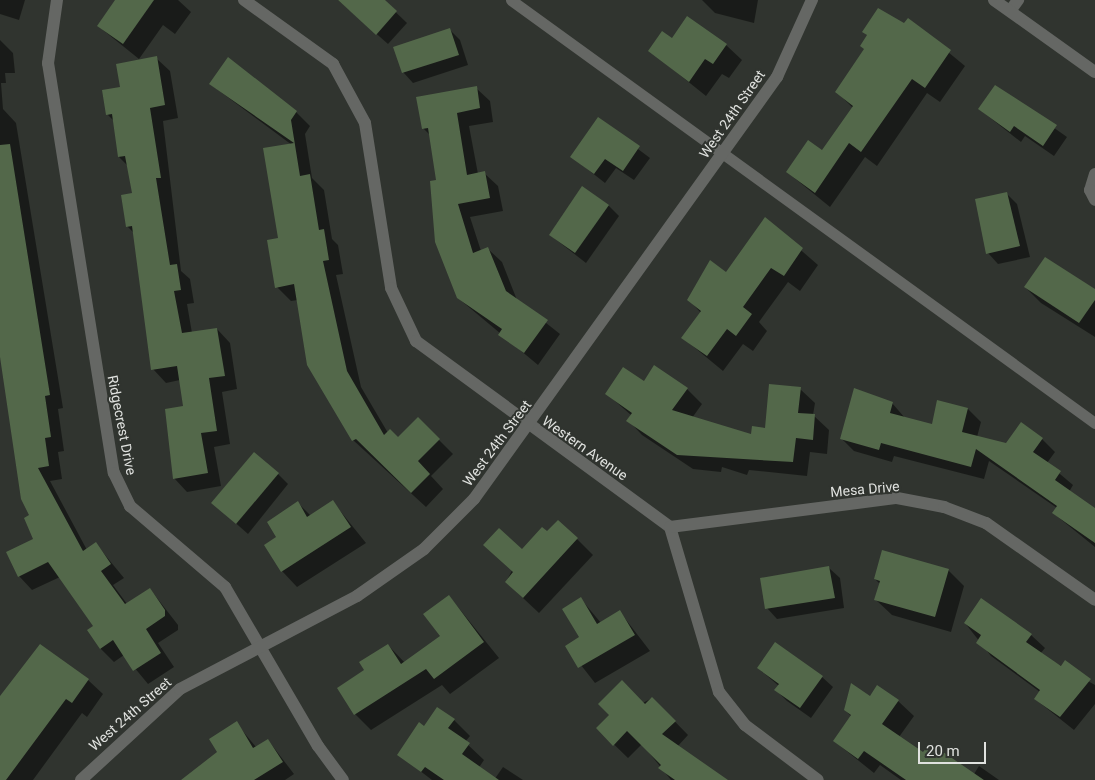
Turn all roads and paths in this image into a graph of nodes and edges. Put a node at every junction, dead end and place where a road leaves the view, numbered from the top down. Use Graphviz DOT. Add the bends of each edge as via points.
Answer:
graph roads {
  1 [pos="57,0"];
  2 [pos="244,0"];
  3 [pos="511,0"];
  4 [pos="812,0"];
  5 [pos="994,0"];
  6 [pos="1018,0"];
  7 [pos="1010,11"];
  8 [pos="1095,72"];
  9 [pos="724,152"];
  10 [pos="1095,174"];
  11 [pos="1095,200"];
  12 [pos="1095,423"];
  13 [pos="529,426"];
  14 [pos="670,527"];
  15 [pos="1095,600"];
  16 [pos="261,646"];
  17 [pos="81,780"];
  18 [pos="343,780"];
  19 [pos="818,780"];
  1 -- 16 [label="street, Ridgecrest Drive" via="48,63 114,472 130,506 225,587"];
  2 -- 13 [label="street, Western Avenue" via="333,64 365,123 391,288 416,341"];
  3 -- 9 [label="lane"];
  4 -- 9 [label="street, West 24th Street" via="793,50"];
  5 -- 7 [label="street"];
  6 -- 7 [label="street"];
  7 -- 8 [label="street"];
  9 -- 12 [label="lane" via="908,290"];
  9 -- 13 [label="street, West 24th Street"];
  10 -- 11 [label="street" via="1090,190"];
  13 -- 14 [label="street, Western Avenue"];
  13 -- 16 [label="street, West 24th Street" via="474,499 424,548 357,596"];
  14 -- 15 [label="street, Mesa Drive" via="897,498 944,507 986,523"];
  14 -- 19 [label="street" via="719,692 745,725"];
  16 -- 17 [label="street, West 24th Street" via="180,689"];
  16 -- 18 [label="street, Ridgecrest Drive" via="318,746"];
}
